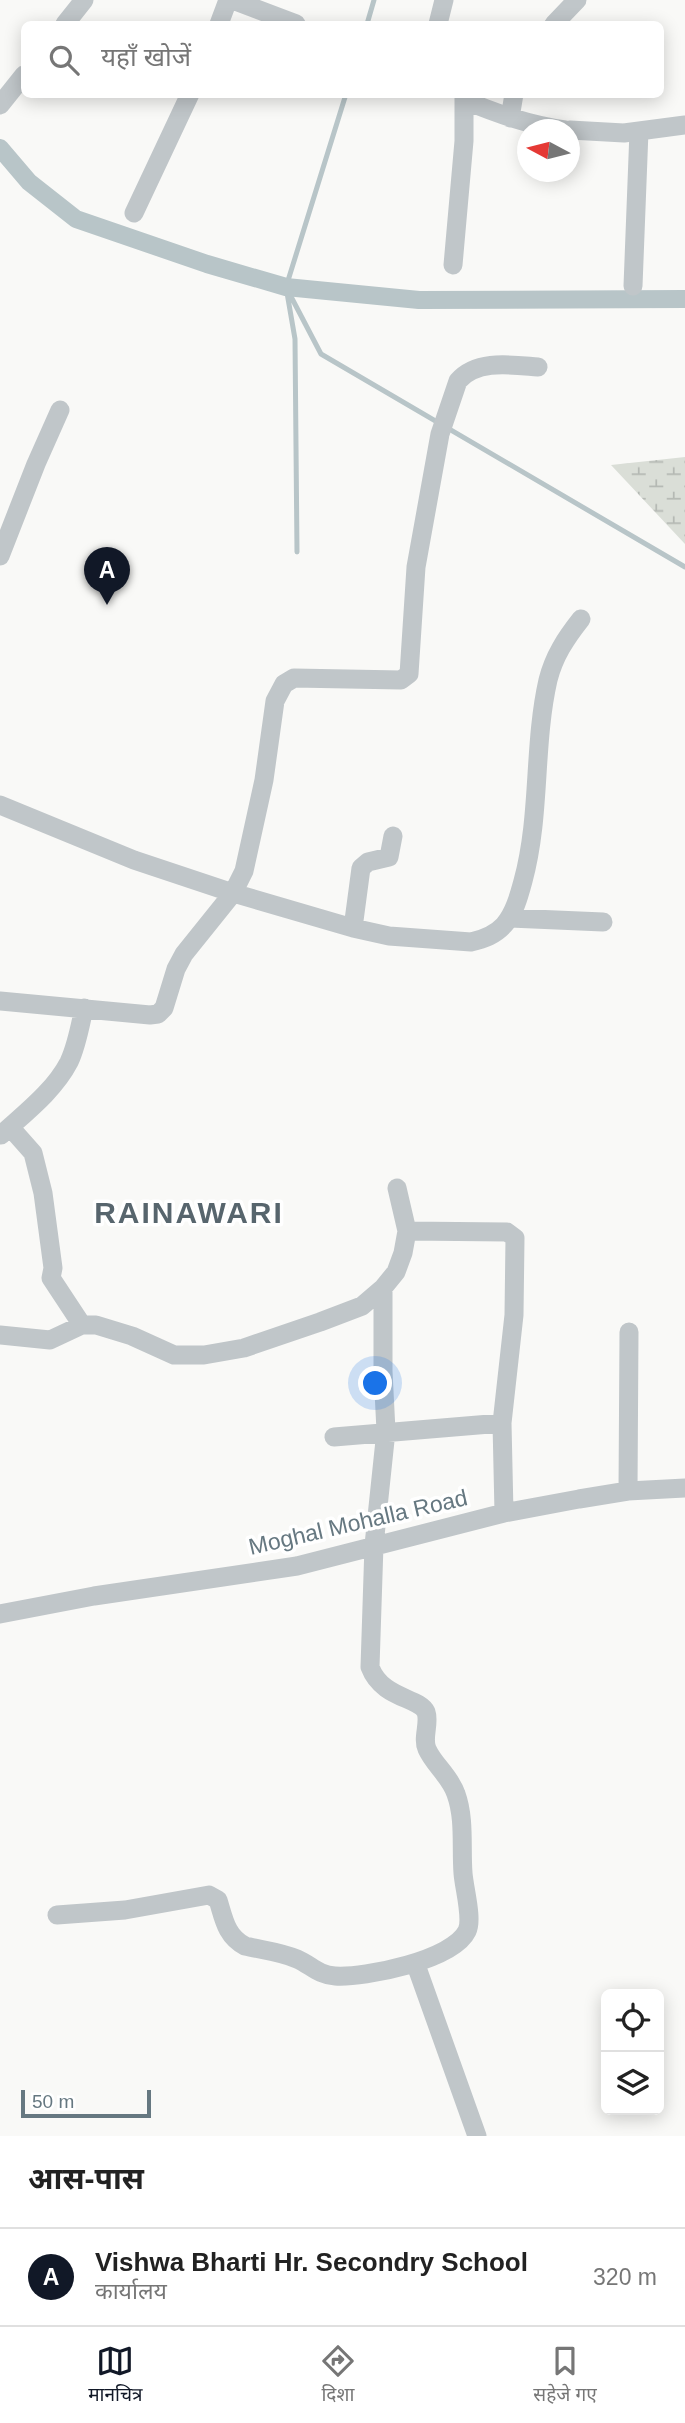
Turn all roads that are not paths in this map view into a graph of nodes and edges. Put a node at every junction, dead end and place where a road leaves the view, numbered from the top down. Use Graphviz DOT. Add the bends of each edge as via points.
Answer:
graph roads {
  1 [pos="84,0"];
  2 [pos="231,0"];
  3 [pos="444,0"];
  4 [pos="577,0"];
  5 [pos="67,21"];
  6 [pos="220,21"];
  7 [pos="288,21"];
  8 [pos="439,21"];
  9 [pos="557,21"];
  10 [pos="21,79"];
  11 [pos="188,98"];
  12 [pos="464,98"];
  13 [pos="466,98"];
  14 [pos="513,98"];
  15 [pos="0,105"];
  16 [pos="510,118"];
  17 [pos="517,120"];
  18 [pos="685,125"];
  19 [pos="580,131"];
  20 [pos="639,131"];
  21 [pos="134,213"];
  22 [pos="453,265"];
  23 [pos="633,286"];
  24 [pos="538,368"];
  25 [pos="60,410"];
  26 [pos="0,556"];
  27 [pos="581,619"];
  28 [pos="0,805"];
  29 [pos="393,836"];
  30 [pos="233,893"];
  31 [pos="510,918"];
  32 [pos="603,922"];
  33 [pos="353,928"];
  34 [pos="0,1000"];
  35 [pos="84,1008"];
  36 [pos="5,1132"];
  37 [pos="397,1188"];
  38 [pos="407,1231"];
  39 [pos="383,1288"];
  40 [pos="82,1325"];
  41 [pos="629,1332"];
  42 [pos="0,1335"];
  43 [pos="502,1423"];
  44 [pos="386,1432"];
  45 [pos="334,1437"];
  46 [pos="685,1488"];
  47 [pos="628,1491"];
  48 [pos="504,1513"];
  49 [pos="374,1545"];
  50 [pos="0,1614"];
  51 [pos="57,1915"];
  52 [pos="416,1965"];
  53 [pos="477,2136"];
  1 -- 5 [label="street"];
  2 -- 6 [label="street"];
  2 -- 7 [label="street"];
  3 -- 8 [label="street"];
  4 -- 9 [label="street"];
  10 -- 15 [label="street"];
  11 -- 21 [label="street"];
  12 -- 22 [label="street"];
  13 -- 16 [label="street"];
  14 -- 16 [label="street"];
  16 -- 17 [label="street"];
  18 -- 20 [label="street"];
  19 -- 20 [label="street"];
  20 -- 23 [label="street"];
  24 -- 30 [label="street" via="507,365 462,376 440,434 416,568 408,674 401,680 294,678 284,684 275,701 253,835"];
  25 -- 26 [label="street"];
  27 -- 31 [label="street" via="558,651 548,678 536,815 529,858"];
  28 -- 30 [label="street" via="134,860"];
  29 -- 33 [label="street" via="389,857 361,868"];
  30 -- 33 [label="street"];
  30 -- 35 [label="street" via="184,954 158,1014"];
  31 -- 32 [label="street"];
  31 -- 33 [label="street" via="489,937 471,942 389,936"];
  34 -- 35 [label="street"];
  35 -- 36 [label="street" via="78,1039 55,1084"];
  36 -- 40 [label="street" via="33,1153 43,1193 51,1278"];
  37 -- 38 [label="street"];
  38 -- 39 [label="street" via="396,1272"];
  38 -- 43 [label="street" via="507,1231 515,1238"];
  39 -- 40 [label="street" via="362,1306 320,1322 244,1348 204,1355 174,1355 121,1332"];
  39 -- 44 [label="street"];
  40 -- 42 [label="street" via="50,1340"];
  41 -- 47 [label="street"];
  43 -- 44 [label="street"];
  43 -- 48 [label="street"];
  44 -- 45 [label="street"];
  44 -- 49 [label="street"];
  46 -- 47 [label="street, Moghal Mohalla Road"];
  47 -- 48 [label="street, Moghal Mohalla Road"];
  48 -- 49 [label="street, Moghal Mohalla Road"];
  49 -- 50 [label="street, Moghal Mohalla Road" via="297,1566"];
  49 -- 52 [label="street" via="370,1667 378,1682 424,1710 428,1750 448,1777 461,1818 469,1927 463,1938"];
  51 -- 52 [label="street" via="125,1910 209,1895 218,1900 228,1932 237,1942 297,1959 316,1972 337,1976"];
  52 -- 53 [label="street"];
}
